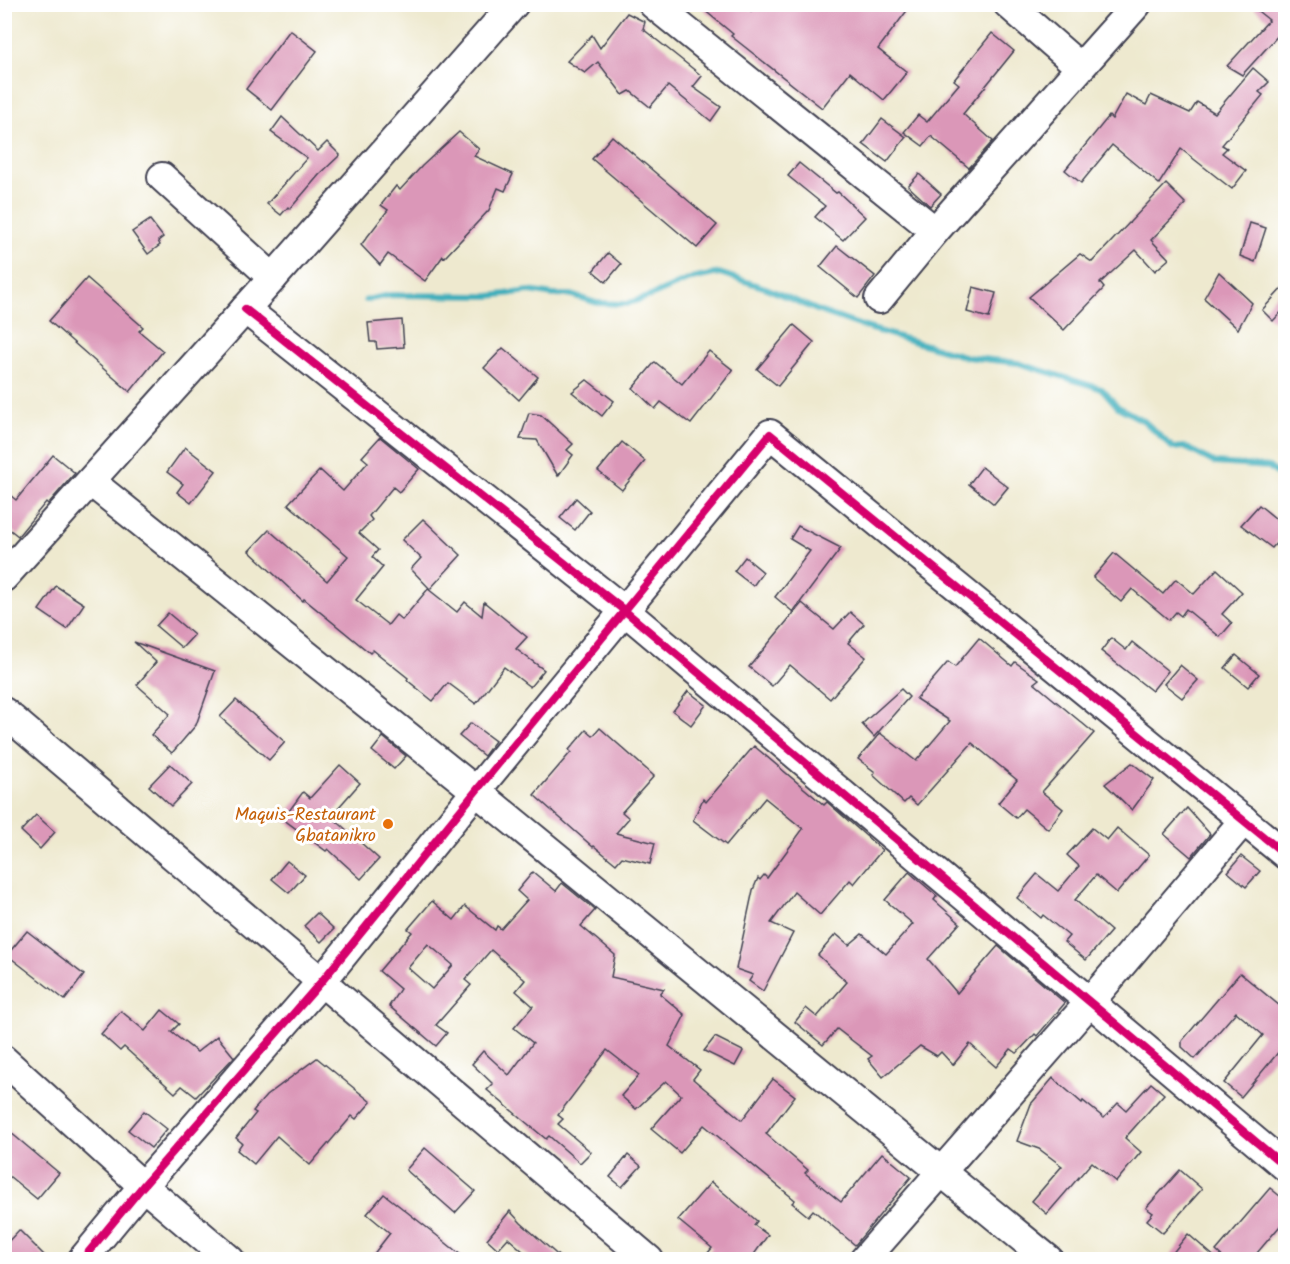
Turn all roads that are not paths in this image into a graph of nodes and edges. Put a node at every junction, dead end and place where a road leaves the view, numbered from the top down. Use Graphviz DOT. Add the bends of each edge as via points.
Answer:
graph roads {
  1 [pos="514,4"];
  2 [pos="653,4"];
  3 [pos="1008,4"];
  4 [pos="1137,4"];
  5 [pos="1080,67"];
  6 [pos="162,177"];
  7 [pos="935,231"];
  8 [pos="273,279"];
  9 [pos="879,299"];
  10 [pos="245,309"];
  11 [pos="91,482"];
  12 [pos="4,577"];
  13 [pos="625,611"];
  14 [pos="4,712"];
  15 [pos="476,791"];
  16 [pos="1244,820"];
  17 [pos="1286,855"];
  18 [pos="322,981"];
  19 [pos="1089,1003"];
  20 [pos="4,1060"];
  21 [pos="1286,1167"];
  22 [pos="939,1171"];
  23 [pos="143,1186"];
  24 [pos="82,1260"];
  25 [pos="230,1260"];
  26 [pos="649,1260"];
  27 [pos="864,1260"];
  28 [pos="1048,1260"];
  1 -- 8 [label="street"];
  2 -- 7 [label="street"];
  3 -- 5 [label="street"];
  4 -- 5 [label="street"];
  5 -- 7 [label="street"];
  6 -- 8 [label="street"];
  7 -- 9 [label="street"];
  8 -- 10 [label="street"];
  10 -- 11 [label="street"];
  10 -- 13 [label="street"];
  11 -- 12 [label="street"];
  11 -- 15 [label="street"];
  13 -- 15 [label="street"];
  13 -- 16 [label="street" via="770,434"];
  13 -- 19 [label="street"];
  14 -- 18 [label="street"];
  15 -- 18 [label="street"];
  15 -- 22 [label="street"];
  16 -- 17 [label="street"];
  16 -- 19 [label="street"];
  18 -- 23 [label="street"];
  18 -- 26 [label="street"];
  19 -- 21 [label="street"];
  19 -- 22 [label="street"];
  20 -- 23 [label="street"];
  22 -- 27 [label="street"];
  22 -- 28 [label="street"];
  23 -- 24 [label="street"];
  23 -- 25 [label="street"];
}
